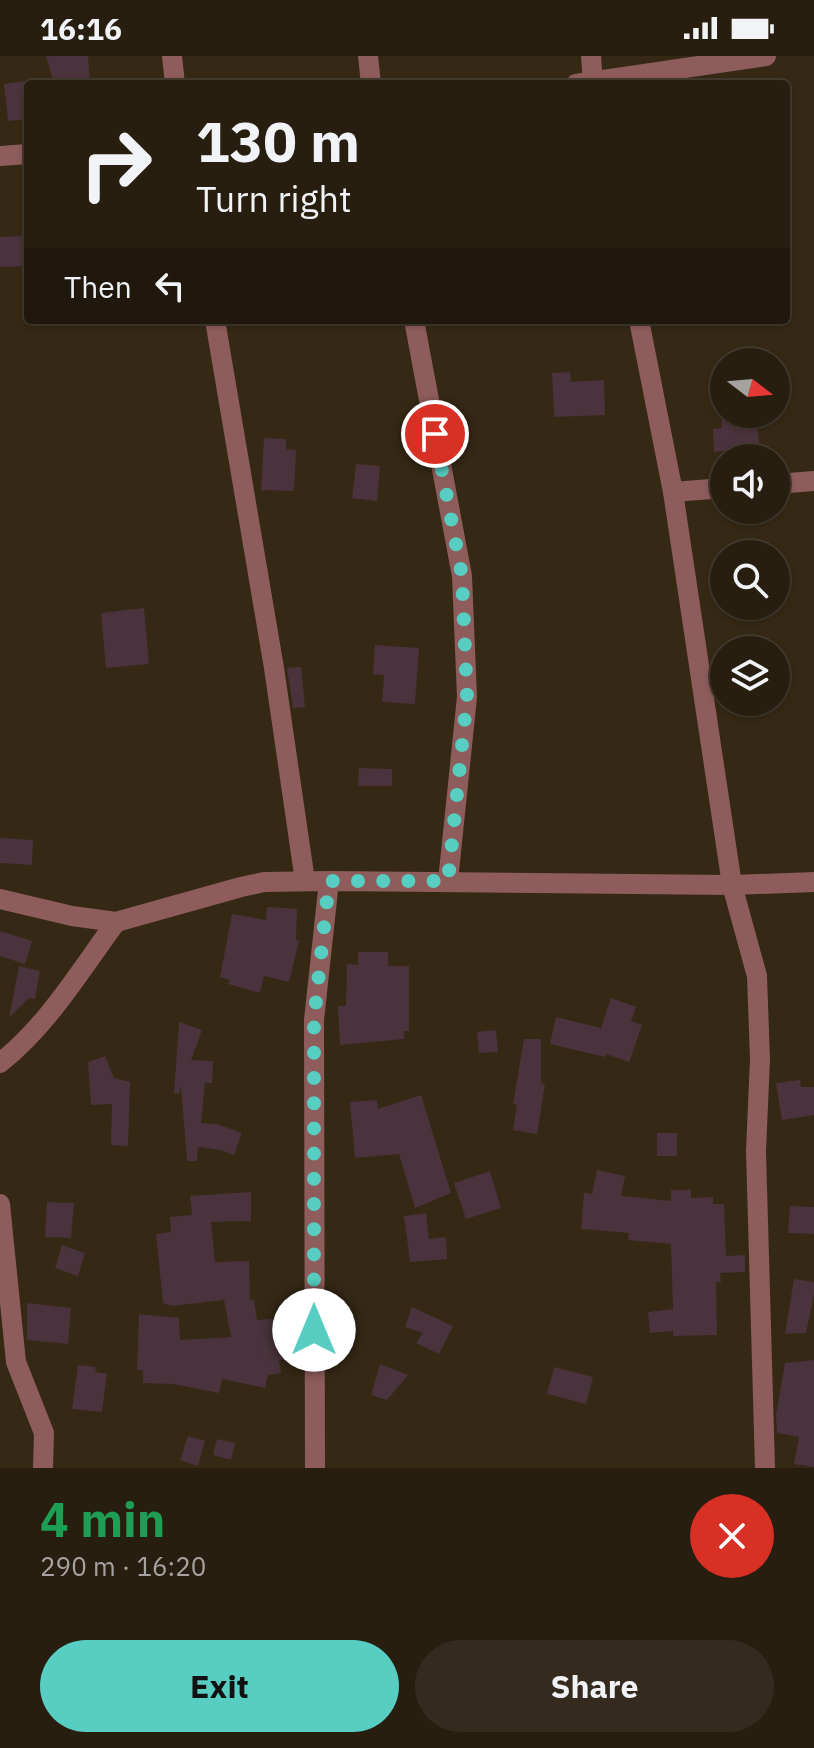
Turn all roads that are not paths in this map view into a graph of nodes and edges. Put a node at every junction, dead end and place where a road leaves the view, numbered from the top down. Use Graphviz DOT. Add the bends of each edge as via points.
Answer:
graph roads {
  1 [pos="172,56"];
  2 [pos="368,56"];
  3 [pos="591,56"];
  4 [pos="766,56"];
  5 [pos="175,80"];
  6 [pos="371,80"];
  7 [pos="587,80"];
  8 [pos="607,80"];
  9 [pos="24,154"];
  10 [pos="0,156"];
  11 [pos="216,324"];
  12 [pos="415,324"];
  13 [pos="640,324"];
  14 [pos="814,481"];
  15 [pos="790,483"];
  16 [pos="710,489"];
  17 [pos="673,492"];
  18 [pos="305,881"];
  19 [pos="329,881"];
  20 [pos="448,881"];
  21 [pos="814,882"];
  22 [pos="732,885"];
  23 [pos="0,899"];
  24 [pos="116,922"];
  25 [pos="0,1063"];
  26 [pos="0,1204"];
  27 [pos="8,1366"];
  28 [pos="43,1468"];
  29 [pos="315,1468"];
  30 [pos="765,1468"];
  1 -- 5 [label="street"];
  2 -- 6 [label="street"];
  3 -- 7 [label="street"];
  4 -- 8 [label="street"];
  9 -- 10 [label="street"];
  11 -- 18 [label="street"];
  12 -- 20 [label="street" via="462,576 467,697"];
  13 -- 17 [label="street"];
  14 -- 15 [label="street"];
  16 -- 17 [label="street"];
  17 -- 22 [label="street"];
  18 -- 19 [label="street"];
  18 -- 24 [label="street" via="241,887"];
  19 -- 20 [label="street"];
  19 -- 29 [label="street" via="314,1020"];
  20 -- 22 [label="street"];
  21 -- 22 [label="street"];
  22 -- 30 [label="street" via="757,976"];
  23 -- 24 [label="street"];
  24 -- 25 [label="street" via="43,1022"];
  26 -- 27 [label="street"];
  27 -- 28 [label="street" via="44,1433"];
}
